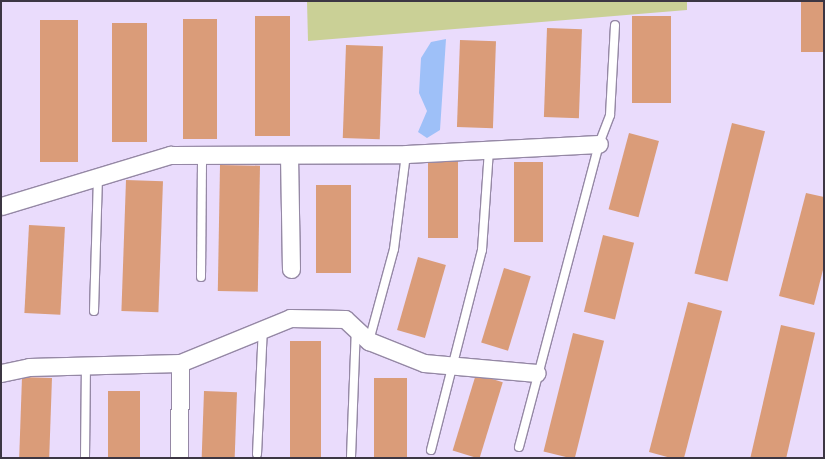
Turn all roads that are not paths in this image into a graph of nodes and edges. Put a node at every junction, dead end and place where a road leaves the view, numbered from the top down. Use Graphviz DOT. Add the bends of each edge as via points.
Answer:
graph roads {
  1 [pos="615,25"];
  2 [pos="599,144"];
  3 [pos="489,150"];
  4 [pos="406,154"];
  5 [pos="202,155"];
  6 [pos="289,155"];
  7 [pos="98,177"];
  8 [pos="1,206"];
  9 [pos="291,269"];
  10 [pos="201,277"];
  11 [pos="94,311"];
  12 [pos="356,328"];
  13 [pos="263,329"];
  14 [pos="369,341"];
  15 [pos="180,363"];
  16 [pos="86,365"];
  17 [pos="1,373"];
  18 [pos="537,373"];
  19 [pos="519,447"];
  20 [pos="431,450"];
  21 [pos="257,454"];
  22 [pos="352,457"];
  23 [pos="85,458"];
  24 [pos="179,458"];
  1 -- 2 [label="lane" via="610,115"];
  2 -- 3 [label="street"];
  2 -- 18 [label="lane"];
  3 -- 4 [label="street"];
  3 -- 20 [label="lane" via="482,250"];
  4 -- 6 [label="street"];
  4 -- 14 [label="lane" via="394,249"];
  5 -- 6 [label="street"];
  5 -- 7 [label="street" via="170,155"];
  5 -- 10 [label="lane"];
  6 -- 9 [label="street"];
  7 -- 8 [label="street"];
  7 -- 11 [label="lane"];
  12 -- 13 [label="street" via="345,318 290,318"];
  12 -- 14 [label="street"];
  12 -- 22 [label="lane"];
  13 -- 15 [label="street"];
  13 -- 21 [label="lane"];
  14 -- 18 [label="street" via="424,363"];
  15 -- 16 [label="street"];
  15 -- 24 [label="street"];
  16 -- 17 [label="street" via="29,367"];
  16 -- 23 [label="lane"];
  18 -- 19 [label="lane"];
}
